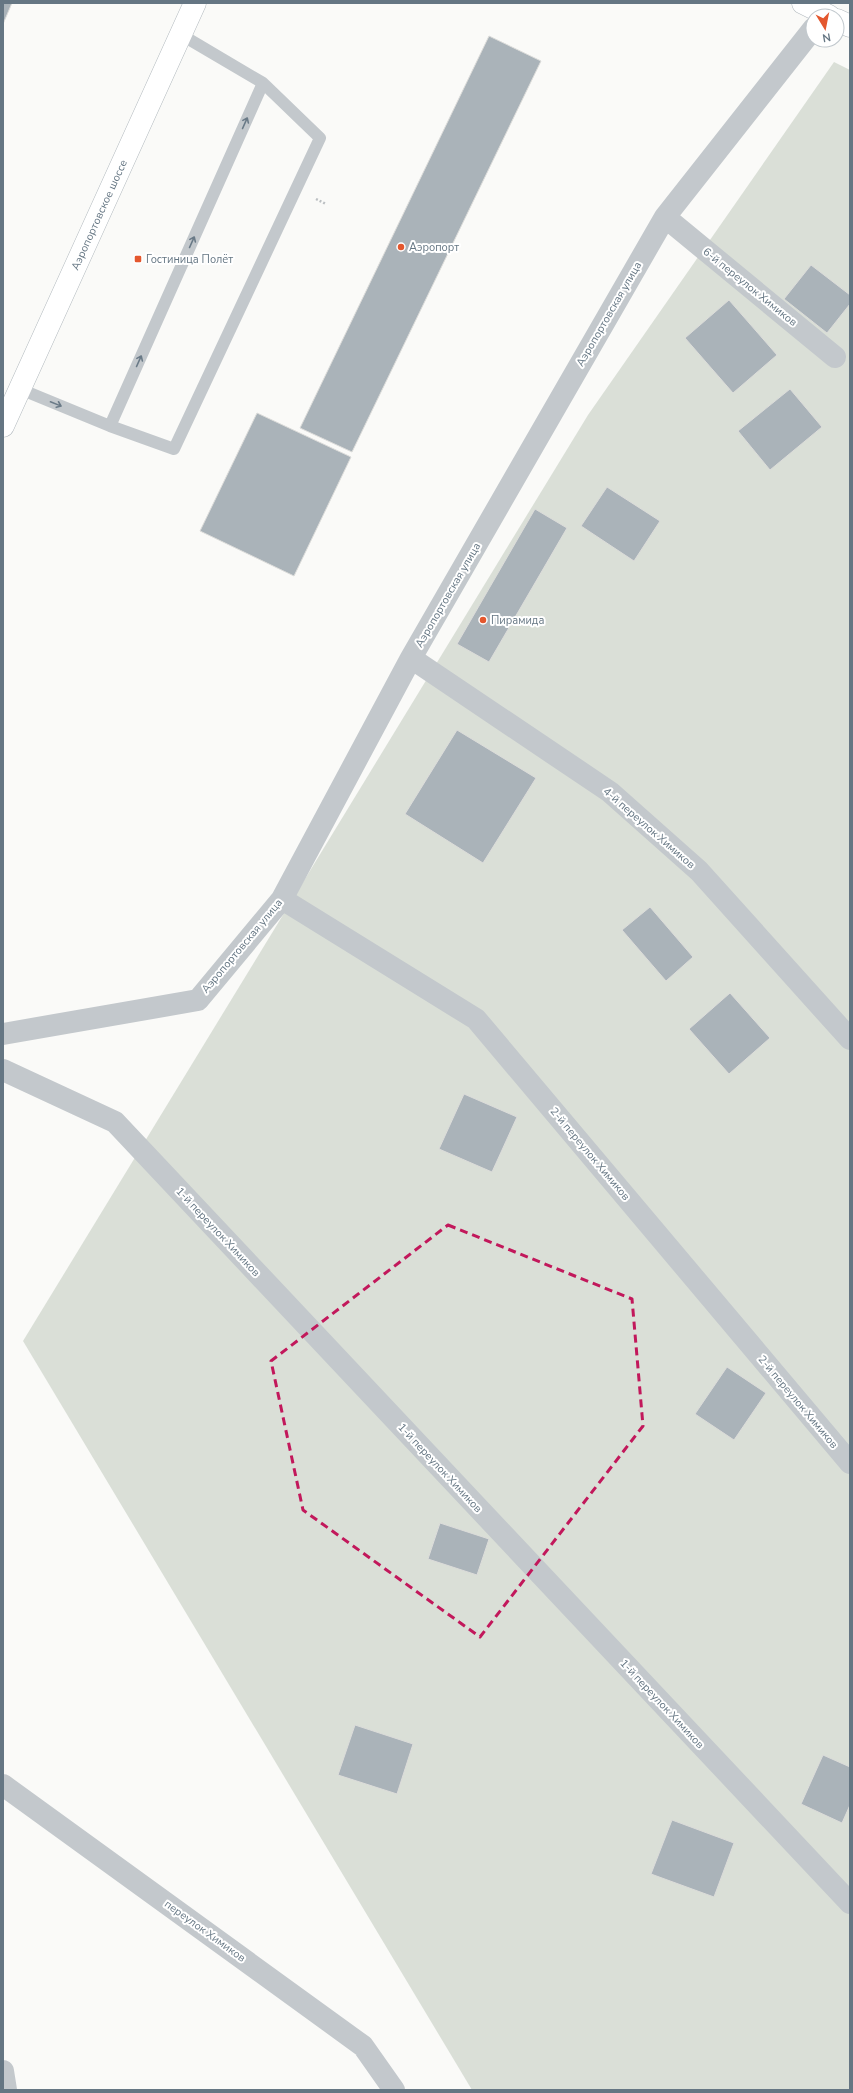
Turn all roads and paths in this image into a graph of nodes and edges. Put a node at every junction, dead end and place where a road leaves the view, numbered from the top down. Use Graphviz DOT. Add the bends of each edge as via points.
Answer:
graph roads {
  1 [pos="195,3"];
  2 [pos="180,34"];
  3 [pos="805,44"];
  4 [pos="263,83"];
  5 [pos="312,197"];
  6 [pos="326,204"];
  7 [pos="665,217"];
  8 [pos="835,357"];
  9 [pos="20,389"];
  10 [pos="3,426"];
  11 [pos="110,426"];
  12 [pos="411,658"];
  13 [pos="282,899"];
  14 [pos="3,1034"];
  15 [pos="850,1040"];
  16 [pos="3,1070"];
  17 [pos="850,1463"];
  18 [pos="3,1785"];
  19 [pos="850,1903"];
  20 [pos="3,2070"];
  21 [pos="6,2090"];
  22 [pos="394,2090"];
  1 -- 2 [label="main road, Аэропортовское шоссе"];
  2 -- 4 [label="lane"];
  2 -- 9 [label="main road, Аэропортовское шоссе"];
  3 -- 7 [label="street, Аэропортовская улица"];
  11 -- 4 [label="lane, one-way"];
  4 -- 11 [label="lane" via="320,138 174,449"];
  5 -- 6 [label="path"];
  7 -- 8 [label="street, 6-й переулок Химиков"];
  7 -- 12 [label="street, Аэропортовская улица"];
  9 -- 10 [label="main road, Аэропортовское шоссе"];
  9 -- 11 [label="lane, one-way"];
  12 -- 13 [label="street, Аэропортовская улица"];
  12 -- 15 [label="street, 4-й переулок Химиков" via="610,792 699,871"];
  13 -- 14 [label="street, Аэропортовская улица" via="198,1000"];
  13 -- 17 [label="street, 2-й переулок Химиков" via="476,1019"];
  16 -- 19 [label="street, 1-й переулок Химиков" via="115,1122"];
  18 -- 22 [label="street, переулок Химиков" via="363,2046"];
  20 -- 21 [label="street"];
}
